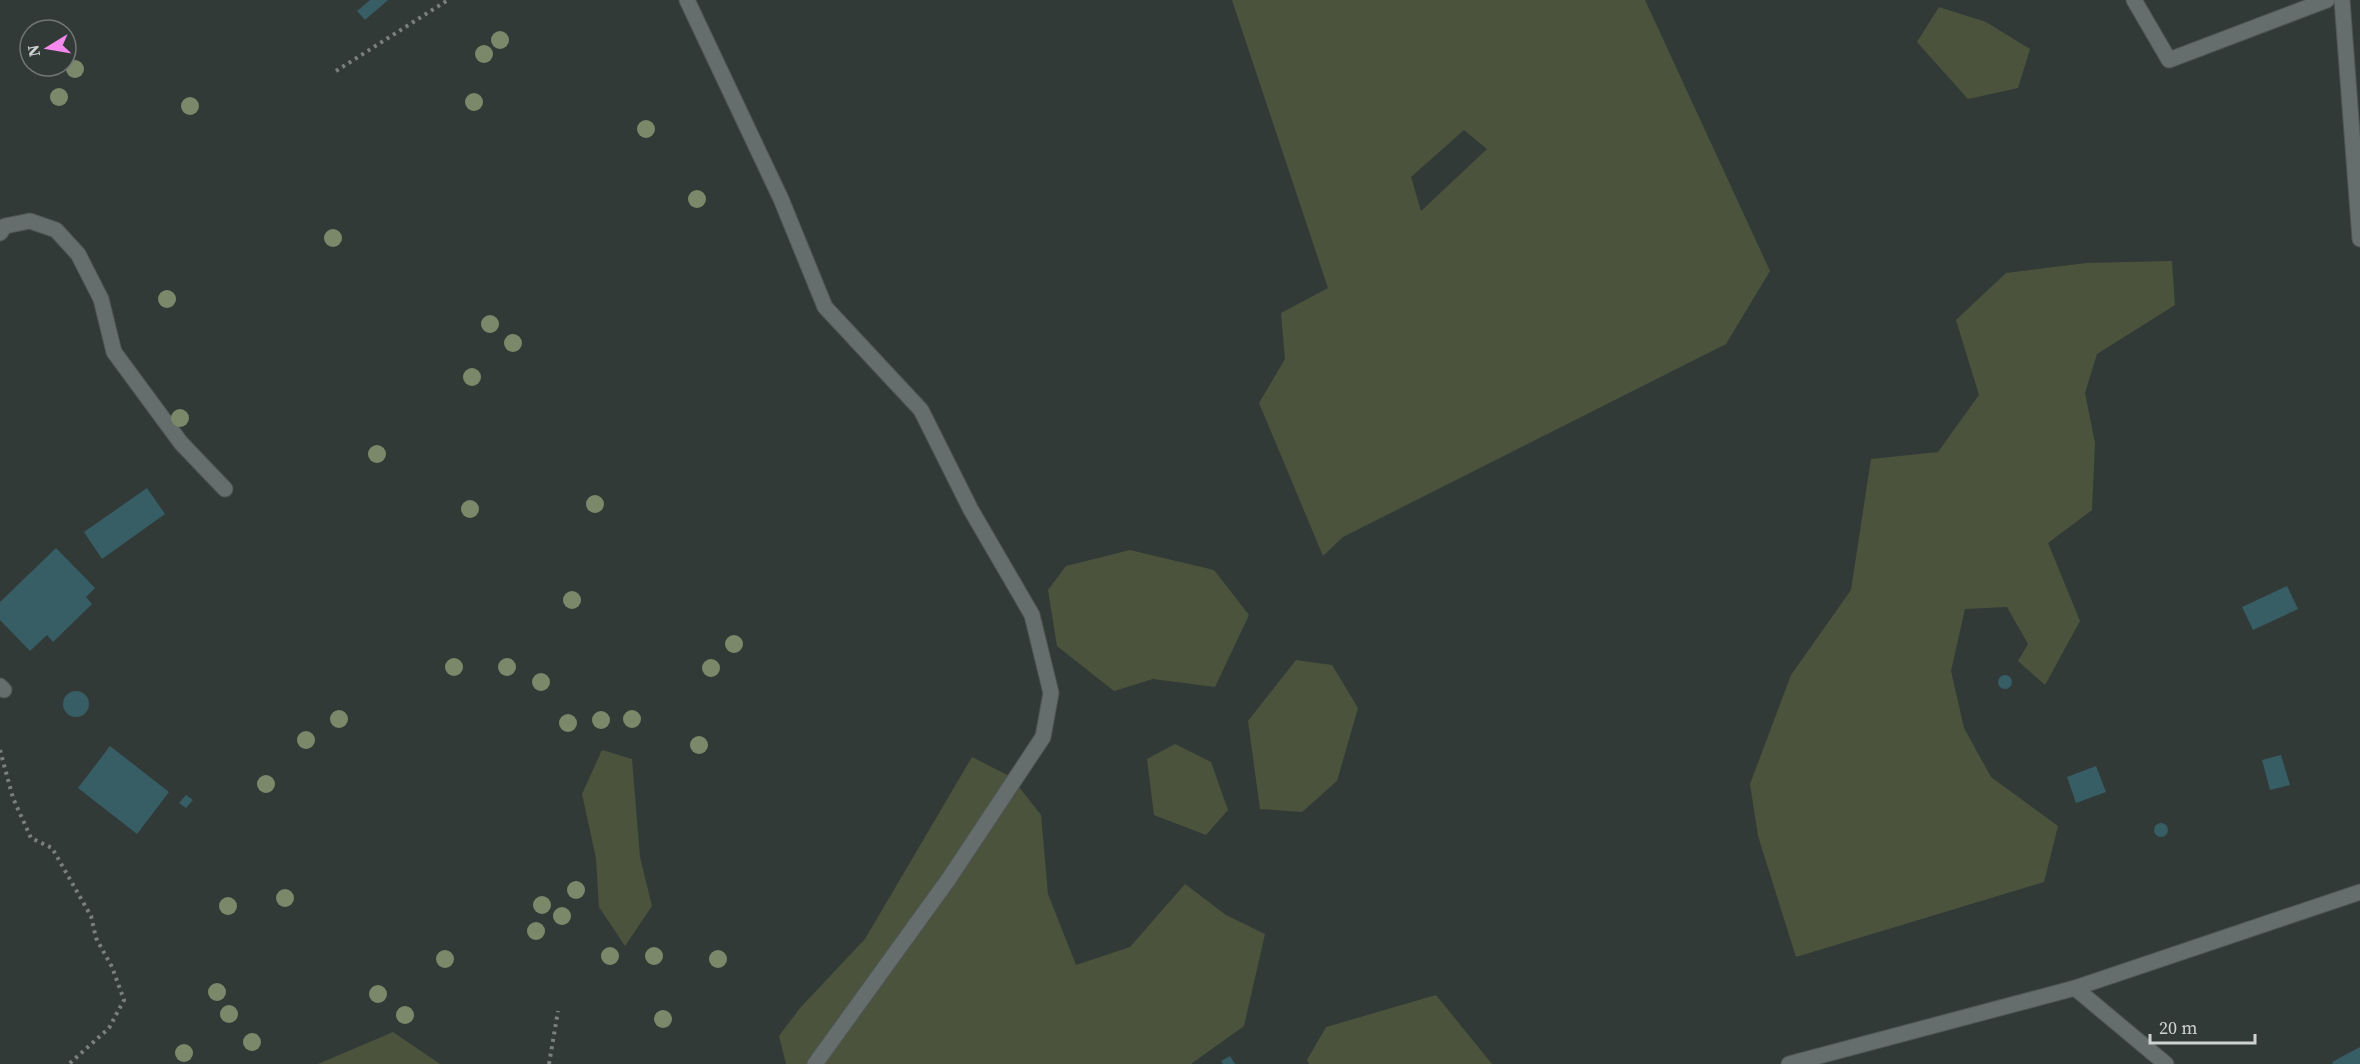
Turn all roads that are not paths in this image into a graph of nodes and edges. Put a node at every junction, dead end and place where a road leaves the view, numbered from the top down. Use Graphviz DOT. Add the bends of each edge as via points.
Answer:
graph roads {
  1 [pos="687,0"];
  2 [pos="2134,0"];
  3 [pos="2327,0"];
  4 [pos="2342,0"];
  5 [pos="0,233"];
  6 [pos="2360,239"];
  7 [pos="225,489"];
  8 [pos="2360,892"];
  9 [pos="2075,988"];
  10 [pos="815,1064"];
  11 [pos="1789,1064"];
  12 [pos="2166,1064"];
  1 -- 10 [label="street" via="781,199 825,307 921,410 971,510 1032,615 1051,693 1043,737 948,880"];
  2 -- 3 [label="street" via="2169,60"];
  4 -- 6 [label="street"];
  5 -- 7 [label="street" via="4,226 30,221 56,230 78,254 101,299 114,352 181,443"];
  8 -- 9 [label="street"];
  9 -- 11 [label="street"];
  9 -- 12 [label="street"];
}
